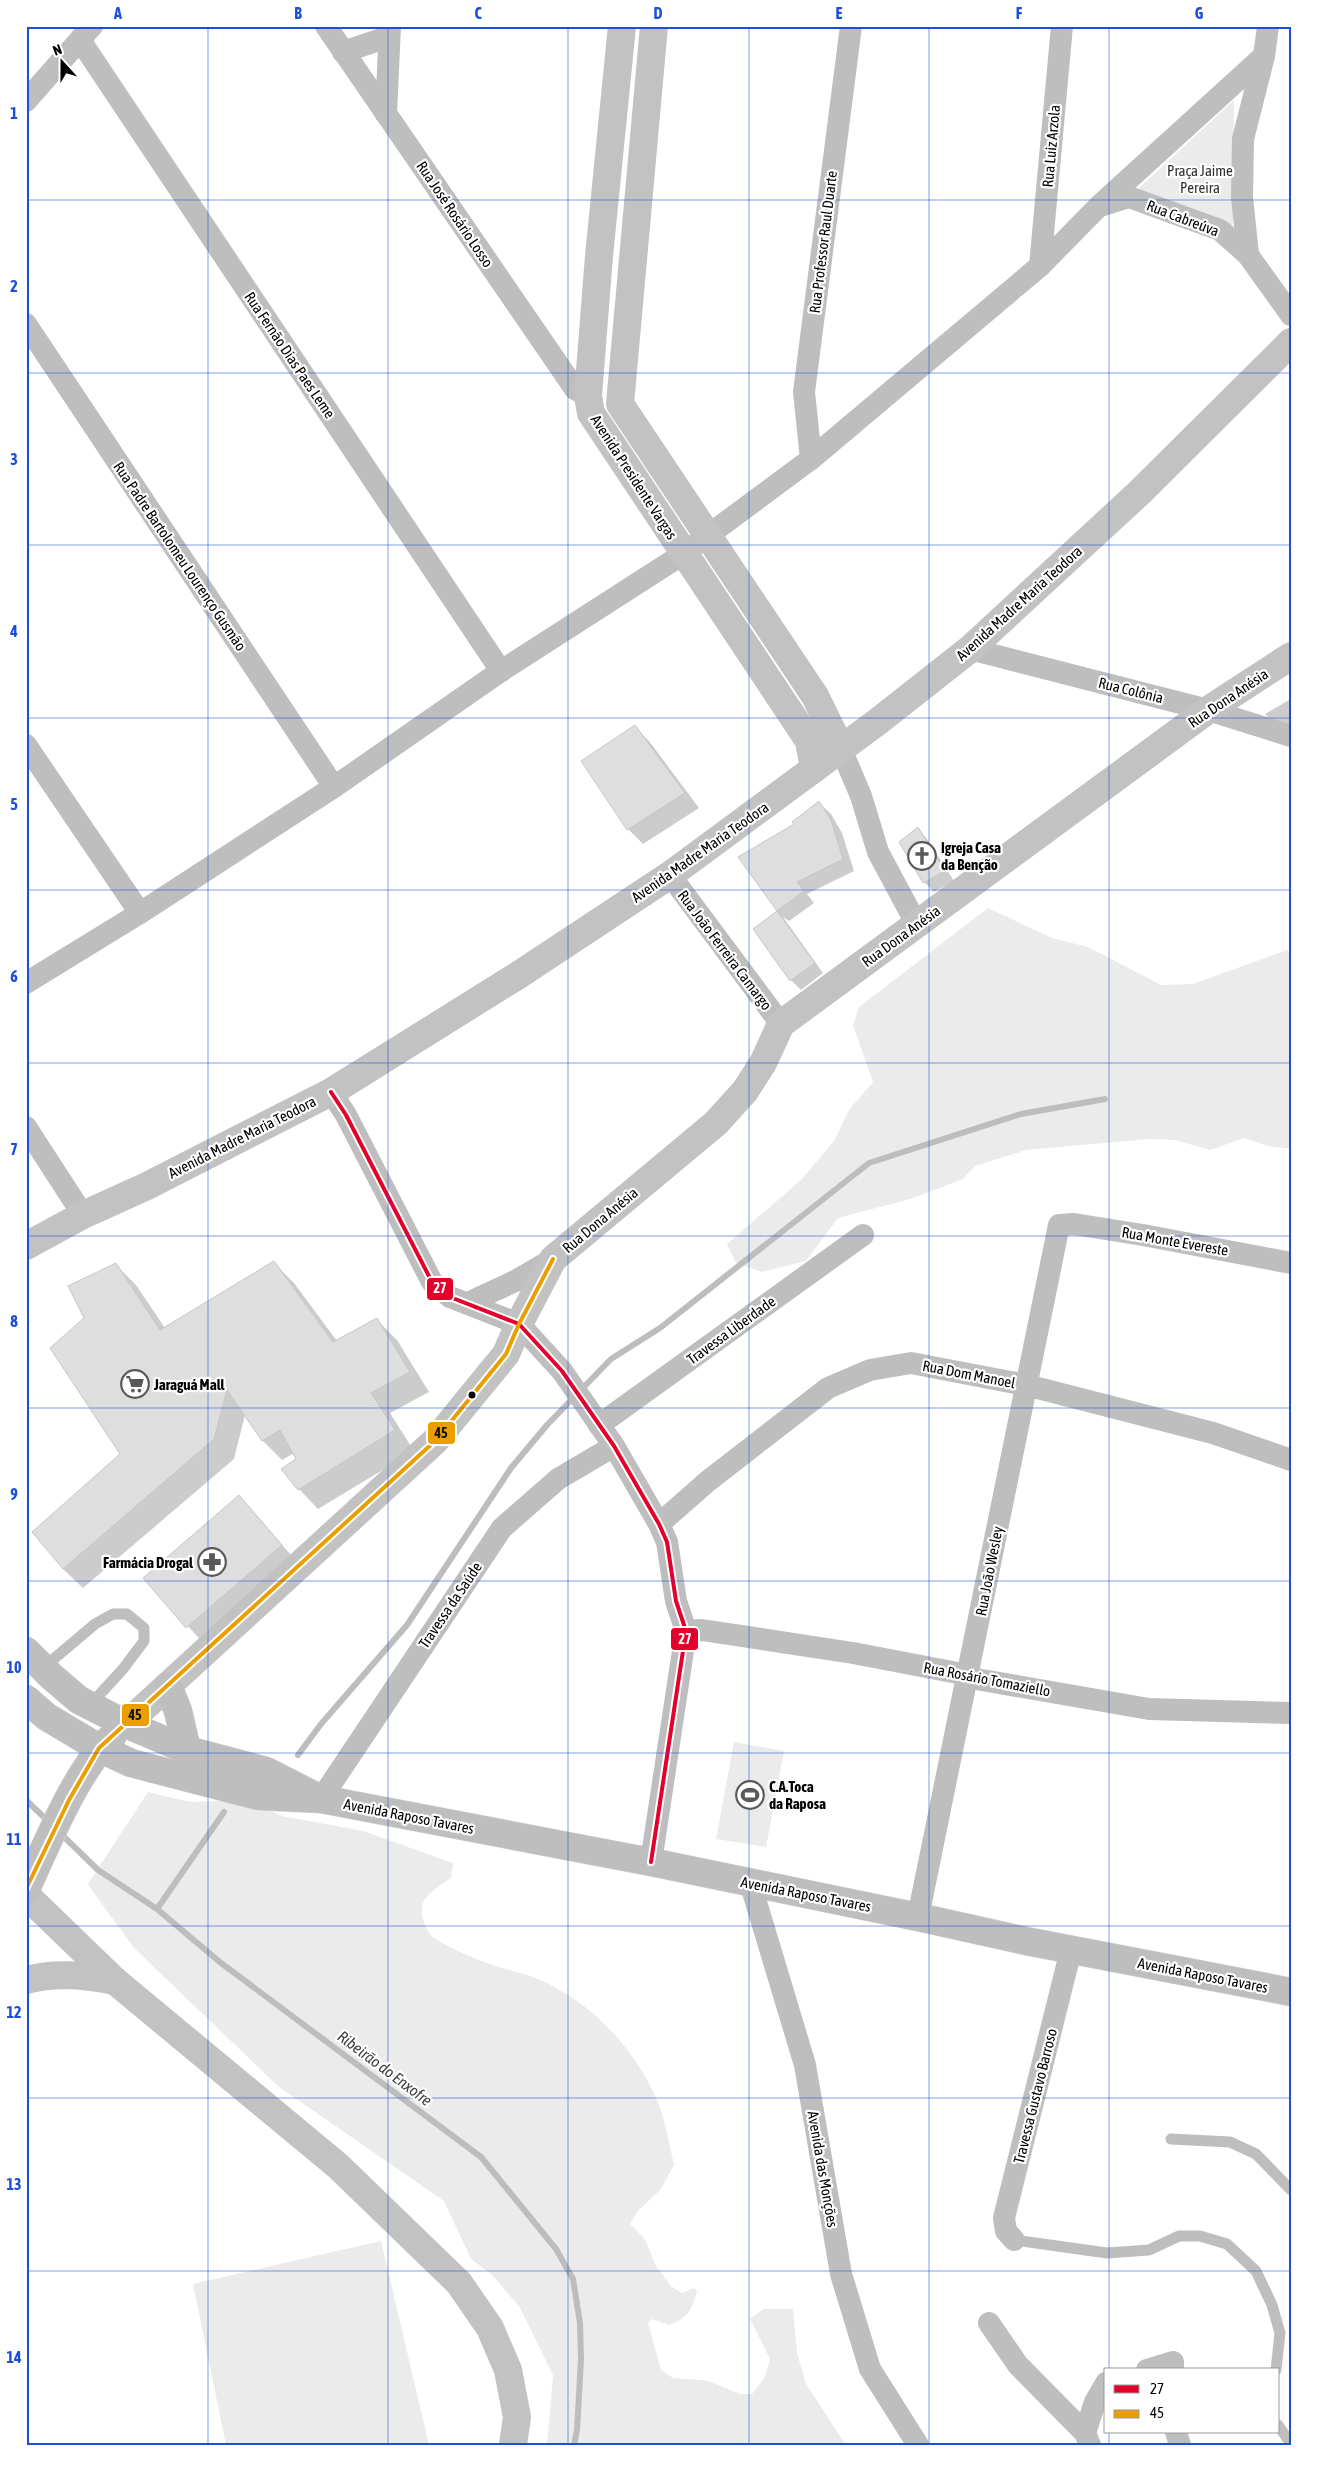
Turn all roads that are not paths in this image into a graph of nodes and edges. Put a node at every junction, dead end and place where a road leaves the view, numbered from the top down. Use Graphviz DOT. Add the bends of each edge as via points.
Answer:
graph roads {
  1 [pos="326,26"];
  2 [pos="622,26"];
  3 [pos="654,26"];
  4 [pos="851,26"];
  5 [pos="1062,26"];
  6 [pos="1268,26"];
  7 [pos="389,31"];
  8 [pos="86,33"];
  9 [pos="343,52"];
  10 [pos="1264,56"];
  11 [pos="26,100"];
  12 [pos="386,114"];
  13 [pos="1099,206"];
  14 [pos="1248,254"];
  15 [pos="1040,266"];
  16 [pos="1291,315"];
  17 [pos="26,324"];
  18 [pos="1291,342"];
  19 [pos="588,396"];
  20 [pos="811,459"];
  21 [pos="708,536"];
  22 [pos="683,554"];
  23 [pos="970,649"];
  24 [pos="1291,656"];
  25 [pos="501,671"];
  26 [pos="1208,710"];
  27 [pos="1291,736"];
  28 [pos="26,746"];
  29 [pos="842,749"];
  30 [pos="814,769"];
  31 [pos="334,787"];
  32 [pos="670,876"];
  33 [pos="140,913"];
  34 [pos="916,925"];
  35 [pos="26,983"];
  36 [pos="781,1024"];
  37 [pos="331,1092"];
  38 [pos="26,1127"];
  39 [pos="83,1215"];
  40 [pos="1059,1225"];
  41 [pos="863,1234"];
  42 [pos="26,1246"];
  43 [pos="553,1259"];
  44 [pos="1291,1263"];
  45 [pos="468,1303"];
  46 [pos="519,1324"];
  47 [pos="1026,1385"];
  48 [pos="595,1418"];
  49 [pos="614,1446"];
  50 [pos="1291,1460"];
  51 [pos="659,1524"];
  52 [pos="686,1631"];
  53 [pos="35,1659"];
  54 [pos="968,1675"];
  55 [pos="168,1686"];
  56 [pos="26,1699"];
  57 [pos="90,1706"];
  58 [pos="1291,1713"];
  59 [pos="126,1724"];
  60 [pos="99,1748"];
  61 [pos="187,1750"];
  62 [pos="321,1799"];
  63 [pos="652,1862"];
  64 [pos="32,1877"];
  65 [pos="750,1882"];
  66 [pos="26,1895"];
  67 [pos="918,1917"];
  68 [pos="1071,1950"];
  69 [pos="26,1980"];
  70 [pos="115,1981"];
  71 [pos="1291,1992"];
  72 [pos="1171,2139"];
  73 [pos="1291,2190"];
  74 [pos="1014,2240"];
  75 [pos="989,2323"];
  76 [pos="1154,2368"];
  77 [pos="1173,2368"];
  78 [pos="1276,2368"];
  79 [pos="1104,2386"];
  80 [pos="1280,2428"];
  81 [pos="1088,2439"];
  82 [pos="1291,2444"];
  83 [pos="513,2445"];
  84 [pos="918,2445"];
  1 -- 9 [label="street, Rua José Rosário Losso"];
  2 -- 19 [label="street, Avenida Presidente Vargas"];
  3 -- 21 [label="street, Avenida Presidente Vargas" via="620,404"];
  4 -- 20 [label="street, Rua Professor Raul Duarte" via="804,392"];
  5 -- 15 [label="street, Rua Luiz Arzola"];
  6 -- 10 [label="street"];
  7 -- 9 [label="street"];
  7 -- 12 [label="street"];
  8 -- 11 [label="street"];
  8 -- 25 [label="street, Rua Fernão Dias Paes Leme"];
  9 -- 12 [label="street, Rua José Rosário Losso"];
  10 -- 13 [label="street"];
  10 -- 14 [label="street" via="1244,139 1242,197"];
  12 -- 19 [label="street, Rua José Rosário Losso" via="576,389"];
  13 -- 14 [label="street, Rua Cabreúva" via="1129,197 1220,230"];
  13 -- 15 [label="street"];
  14 -- 16 [label="street, Rua Cabreúva"];
  15 -- 20 [label="street"];
  17 -- 31 [label="street, Rua Padre Bartolomeu Lourenço Gusmão"];
  18 -- 23 [label="street, Avenida Madre Maria Teodora" via="1139,493"];
  19 -- 22 [label="street, Avenida Presidente Vargas" via="594,421"];
  20 -- 21 [label="street"];
  21 -- 22 [label="street"];
  21 -- 29 [label="street, Avenida Presidente Vargas" via="815,696"];
  22 -- 25 [label="street"];
  22 -- 30 [label="street, Avenida Presidente Vargas" via="808,740"];
  23 -- 26 [label="street, Rua Colônia"];
  23 -- 29 [label="street, Avenida Madre Maria Teodora"];
  24 -- 26 [label="street, Rua Dona Anésia"];
  25 -- 31 [label="street"];
  26 -- 27 [label="street, Rua Colônia"];
  26 -- 34 [label="street, Rua Dona Anésia"];
  28 -- 33 [label="street"];
  29 -- 30 [label="street, Avenida Madre Maria Teodora"];
  29 -- 34 [label="street" via="878,852"];
  30 -- 32 [label="street, Avenida Madre Maria Teodora"];
  31 -- 33 [label="street"];
  32 -- 36 [label="street, Rua João Ferreira Camargo"];
  32 -- 37 [label="street, Avenida Madre Maria Teodora"];
  33 -- 35 [label="street"];
  34 -- 36 [label="street, Rua Dona Anésia"];
  36 -- 43 [label="street, Rua Dona Anésia" via="764,1063 716,1123"];
  37 -- 39 [label="street, Avenida Madre Maria Teodora"];
  37 -- 45 [label="street" via="432,1282 450,1297"];
  38 -- 39 [label="street"];
  39 -- 42 [label="street, Avenida Madre Maria Teodora"];
  40 -- 44 [label="street, Rua Monte Evereste" via="1074,1224 1143,1235"];
  40 -- 47 [label="street, Rua João Wesley"];
  41 -- 48 [label="street, Travessa Liberdade"];
  43 -- 45 [label="street, Rua Dona Anésia"];
  43 -- 46 [label="street, Rua Dona Anésia"];
  45 -- 46 [label="street"];
  46 -- 48 [label="street" via="562,1371"];
  46 -- 55 [label="street, Rua Dona Anésia" via="506,1354 435,1441"];
  47 -- 50 [label="street, Rua Dom Manoel" via="1213,1432"];
  47 -- 51 [label="street, Rua Dom Manoel" via="912,1363 870,1370 828,1388 708,1481"];
  47 -- 54 [label="street, Rua João Wesley"];
  48 -- 49 [label="street"];
  49 -- 51 [label="street"];
  49 -- 62 [label="street, Travessa da Saúde" via="558,1479 502,1528"];
  51 -- 52 [label="street" via="667,1542 676,1601"];
  52 -- 54 [label="street, Rua Rosário Tomaziello" via="702,1630 853,1653"];
  52 -- 63 [label="street"];
  53 -- 57 [label="main road, Avenida Raposo Tavares" via="79,1700"];
  53 -- 57 [label="lane" via="113,1614 127,1614 144,1628 144,1641"];
  54 -- 58 [label="street, Rua Rosário Tomaziello" via="1149,1709"];
  54 -- 67 [label="street, Rua João Wesley"];
  55 -- 59 [label="street, Rua Dona Anésia"];
  55 -- 61 [label="main road"];
  56 -- 60 [label="main road, Avenida Raposo Tavares" via="48,1717"];
  57 -- 59 [label="main road, Avenida Raposo Tavares"];
  59 -- 60 [label="main road, Rua Dona Anésia"];
  59 -- 61 [label="main road, Avenida Raposo Tavares"];
  60 -- 62 [label="main road, Avenida Raposo Tavares" via="131,1763 258,1796"];
  60 -- 64 [label="main road, Rua Dona Anésia" via="69,1800"];
  61 -- 62 [label="main road, Avenida Raposo Tavares" via="266,1771"];
  62 -- 63 [label="main road, Avenida Raposo Tavares"];
  63 -- 65 [label="main road, Avenida Raposo Tavares"];
  65 -- 67 [label="main road, Avenida Raposo Tavares"];
  65 -- 84 [label="street, Avenida das Monções" via="805,2065 842,2274 861,2340 870,2369"];
  66 -- 70 [label="street"];
  67 -- 68 [label="main road, Avenida Raposo Tavares"];
  68 -- 71 [label="main road, Avenida Raposo Tavares"];
  68 -- 74 [label="street, Travessa Gustavo Barroso" via="1004,2218 1006,2231"];
  69 -- 70 [label="street" via="58,1974"];
  70 -- 83 [label="street" via="338,2166 459,2284 490,2328 508,2370 517,2417"];
  72 -- 73 [label="lane" via="1230,2142 1256,2154"];
  74 -- 78 [label="lane" via="1107,2253 1149,2250 1179,2236 1200,2236 1227,2244 1256,2271 1272,2305 1280,2333"];
  75 -- 81 [label="street" via="1018,2365"];
  76 -- 77 [label="street" via="1173,2362"];
  79 -- 81 [label="street" via="1095,2402"];
  80 -- 82 [label="lane"];
}
